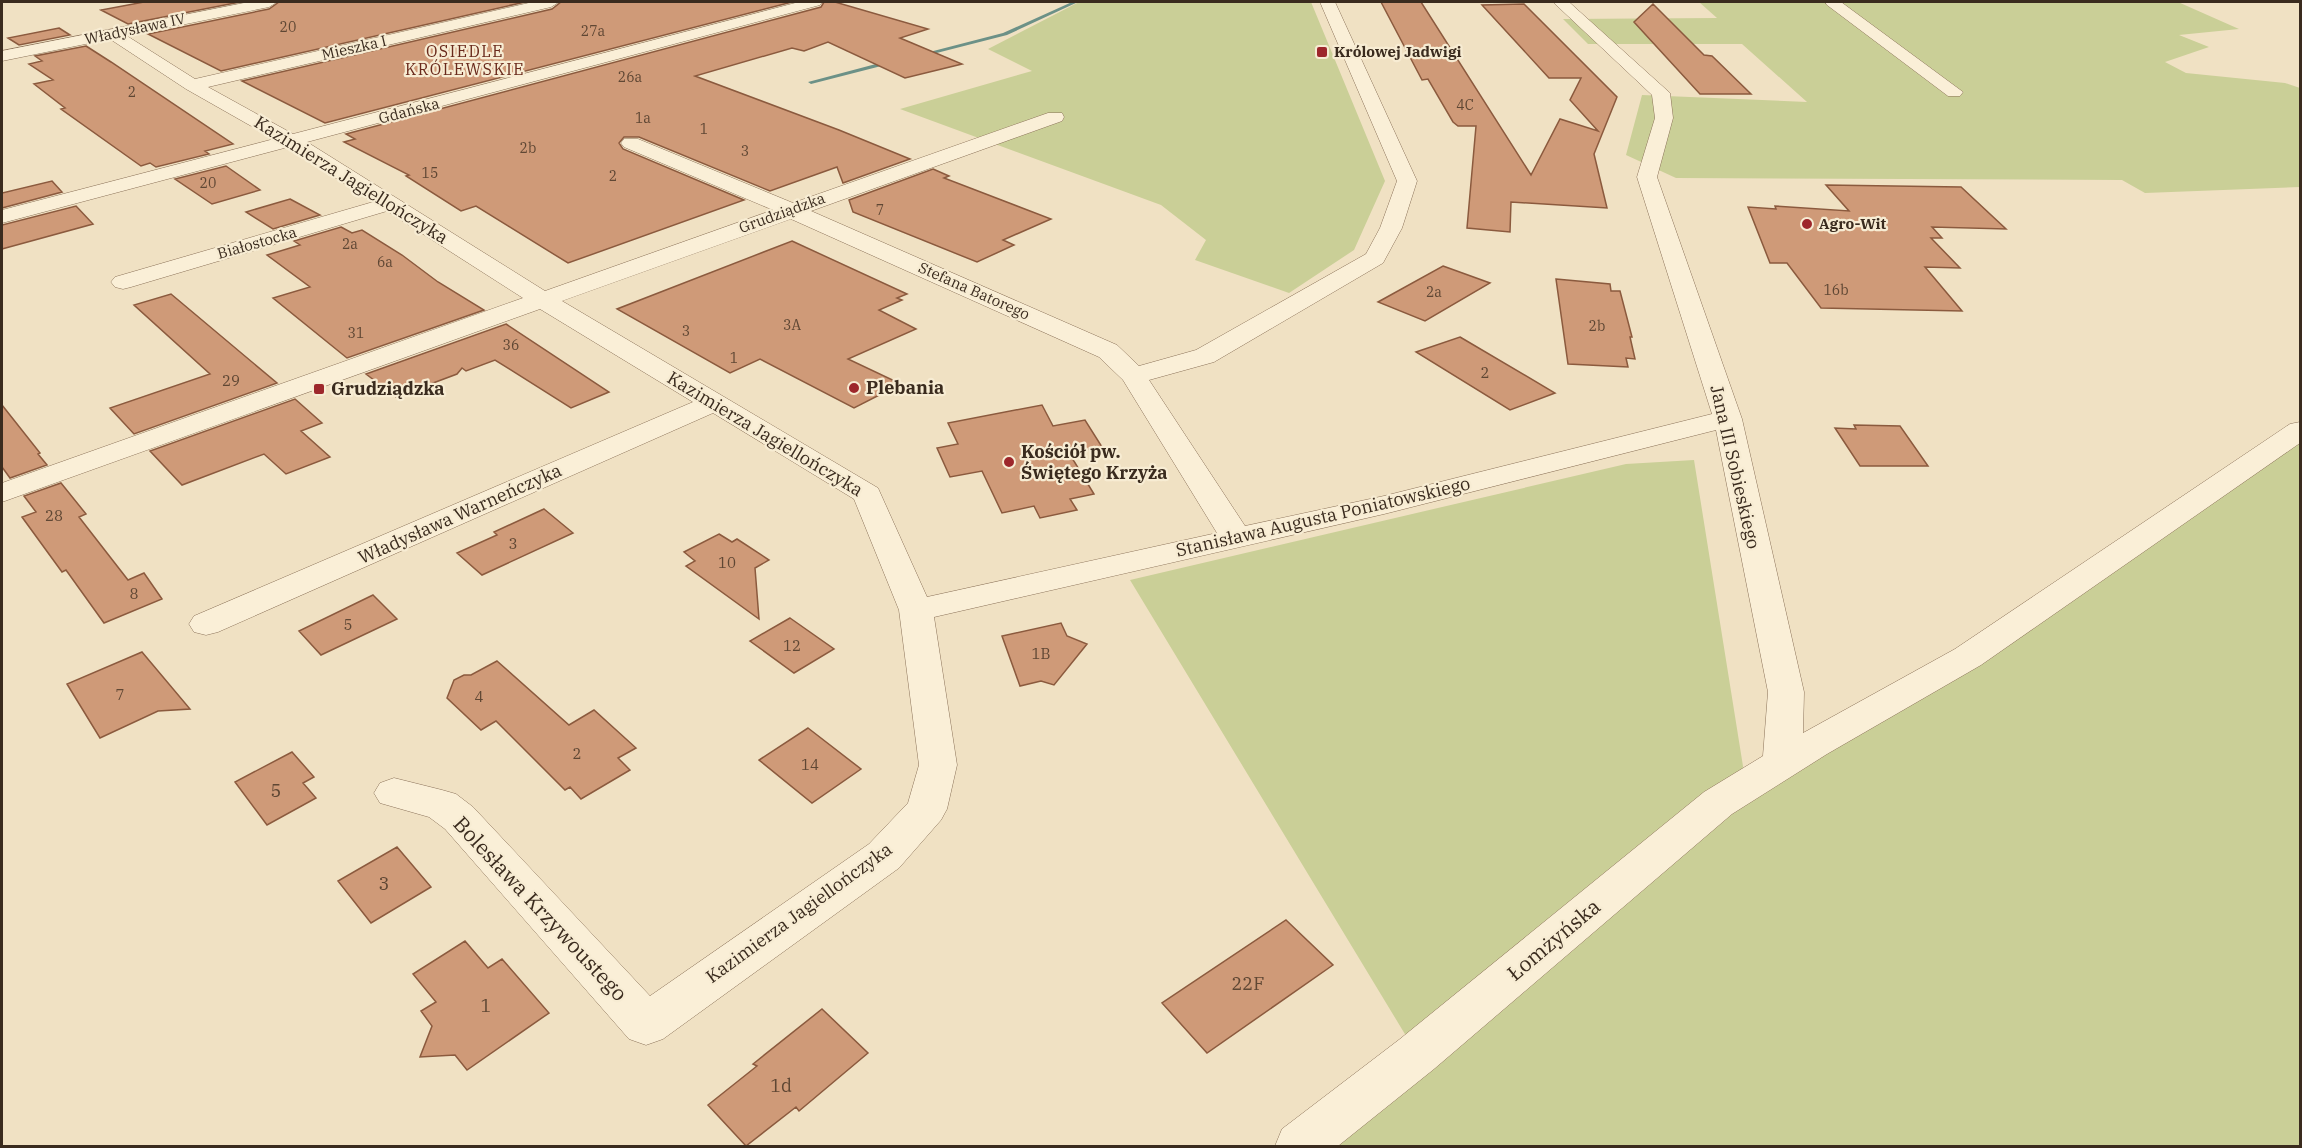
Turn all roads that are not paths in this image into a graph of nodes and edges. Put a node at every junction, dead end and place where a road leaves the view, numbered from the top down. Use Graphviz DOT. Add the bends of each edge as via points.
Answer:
graph roads {
  1 [pos="269,2"];
  2 [pos="550,2"];
  3 [pos="815,2"];
  4 [pos="1328,2"];
  5 [pos="1561,2"];
  6 [pos="1832,2"];
  7 [pos="113,34"];
  8 [pos="2,56"];
  9 [pos="192,85"];
  10 [pos="1954,92"];
  11 [pos="1055,117"];
  12 [pos="293,142"];
  13 [pos="631,143"];
  14 [pos="391,203"];
  15 [pos="790,210"];
  16 [pos="2,217"];
  17 [pos="123,282"];
  18 [pos="541,299"];
  19 [pos="1133,375"];
  20 [pos="713,403"];
  21 [pos="1728,419"];
  22 [pos="2301,430"];
  23 [pos="2,493"];
  24 [pos="1236,537"];
  25 [pos="916,610"];
  26 [pos="206,624"];
  27 [pos="1798,754"];
  28 [pos="394,793"];
  29 [pos="646,1024"];
  30 [pos="1300,1146"];
  1 -- 7 [label="street, Władysława IV"];
  2 -- 9 [label="street, Mieszka I"];
  3 -- 12 [label="street, Gdańska"];
  4 -- 19 [label="street" via="1407,181 1391,228 1375,258 1299,304 1205,356"];
  5 -- 21 [label="street, Jana III Sobieskiego" via="1661,93 1664,118 1647,177"];
  6 -- 10 [label="street"];
  7 -- 8 [label="street, Władysława IV"];
  7 -- 9 [label="street, Kazimierza Jagiellończyka"];
  9 -- 12 [label="street, Kazimierza Jagiellończyka"];
  11 -- 15 [label="street, Grudziądzka"];
  12 -- 14 [label="street, Kazimierza Jagiellończyka"];
  12 -- 16 [label="street, Gdańska"];
  13 -- 15 [label="street, Stefana Batorego"];
  14 -- 17 [label="street, Białostocka"];
  14 -- 18 [label="street, Kazimierza Jagiellończyka"];
  15 -- 18 [label="street, Grudziądzka"];
  15 -- 19 [label="street, Stefana Batorego" via="1108,351"];
  18 -- 20 [label="street, Kazimierza Jagiellończyka"];
  18 -- 23 [label="street, Grudziądzka"];
  19 -- 24 [label="street, Stefana Batorego"];
  20 -- 25 [label="street, Kazimierza Jagiellończyka" via="867,494"];
  20 -- 26 [label="street, Władysława Warneńczyka"];
  21 -- 24 [label="street, Stanisława Augusta Poniatowskiego" via="1384,505"];
  21 -- 27 [label="street, Jana III Sobieskiego"];
  22 -- 27 [label="street, Łomżyńska" via="1968,657"];
  24 -- 25 [label="street, Stanisława Augusta Poniatowskiego"];
  25 -- 29 [label="street, Kazimierza Jagiellończyka" via="938,765 927,809 884,856"];
  27 -- 30 [label="street, Łomżyńska" via="1718,803 1417,1054"];
  28 -- 29 [label="street, Bolesława Krzywoustego" via="442,805 459,818"];
}
